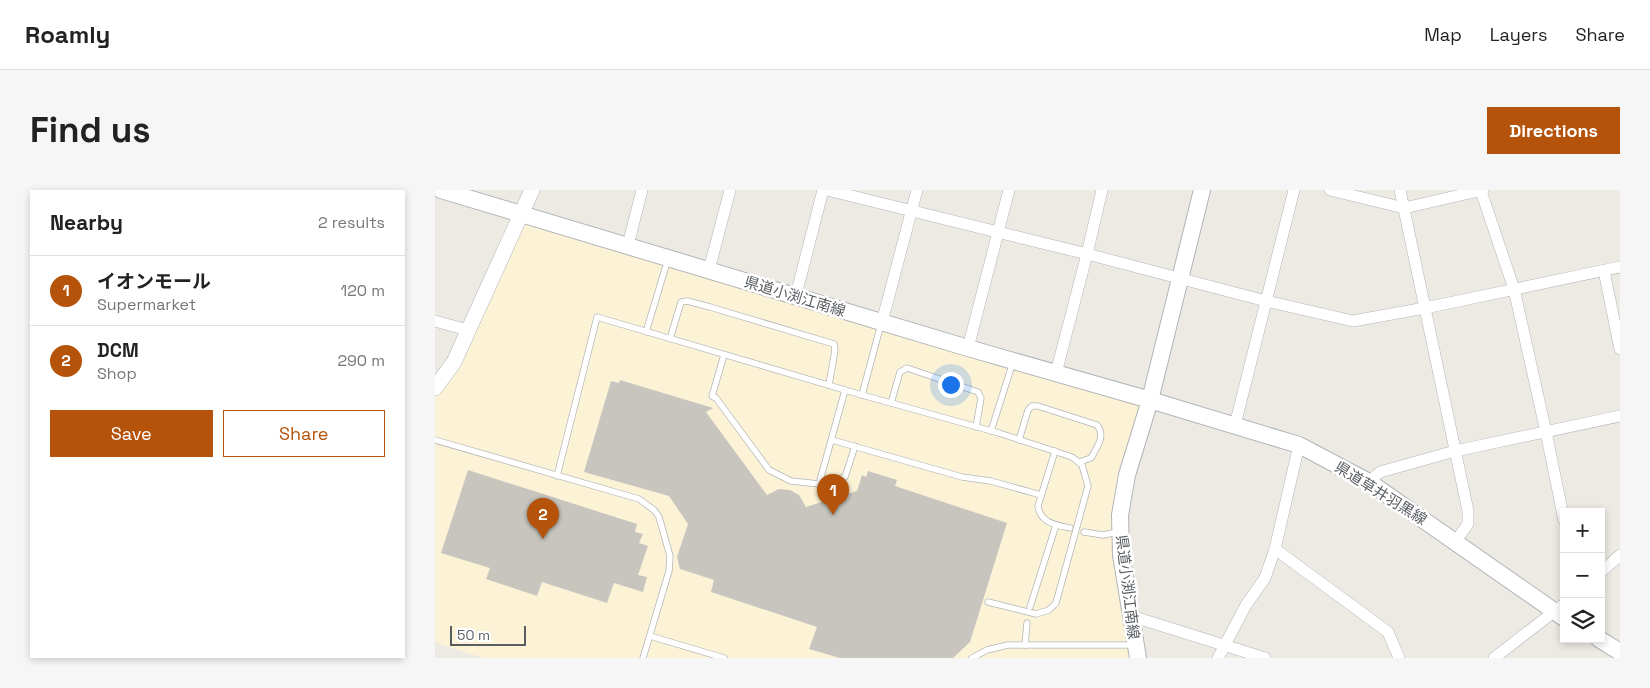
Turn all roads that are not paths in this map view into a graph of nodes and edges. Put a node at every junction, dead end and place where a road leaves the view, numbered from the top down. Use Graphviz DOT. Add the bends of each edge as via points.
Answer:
graph roads {
  1 [pos="532,190"];
  2 [pos="642,190"];
  3 [pos="730,190"];
  4 [pos="823,190"];
  5 [pos="827,190"];
  6 [pos="917,190"];
  7 [pos="1009,190"];
  8 [pos="1102,190"];
  9 [pos="1202,190"];
  10 [pos="1294,190"];
  11 [pos="1330,190"];
  12 [pos="1400,190"];
  13 [pos="449,191"];
  14 [pos="1482,191"];
  15 [pos="1404,208"];
  16 [pos="912,212"];
  17 [pos="521,213"];
  18 [pos="998,233"];
  19 [pos="628,245"];
  20 [pos="1087,254"];
  21 [pos="669,257"];
  22 [pos="1620,267"];
  23 [pos="709,270"];
  24 [pos="1604,271"];
  25 [pos="1179,279"];
  26 [pos="1514,289"];
  27 [pos="796,295"];
  28 [pos="1266,301"];
  29 [pos="1425,308"];
  30 [pos="435,320"];
  31 [pos="882,322"];
  32 [pos="468,330"];
  33 [pos="646,332"];
  34 [pos="670,338"];
  35 [pos="968,348"];
  36 [pos="1620,349"];
  37 [pos="724,355"];
  38 [pos="1013,361"];
  39 [pos="1056,373"];
  40 [pos="829,385"];
  41 [pos="435,388"];
  42 [pos="845,390"];
  43 [pos="862,395"];
  44 [pos="1150,400"];
  45 [pos="891,403"];
  46 [pos="1620,416"];
  47 [pos="1235,425"];
  48 [pos="976,427"];
  49 [pos="991,431"];
  50 [pos="1546,432"];
  51 [pos="435,440"];
  52 [pos="832,440"];
  53 [pos="1019,440"];
  54 [pos="1299,444"];
  55 [pos="855,446"];
  56 [pos="1055,451"];
  57 [pos="1455,451"];
  58 [pos="1079,462"];
  59 [pos="557,476"];
  60 [pos="1369,482"];
  61 [pos="819,484"];
  62 [pos="1041,495"];
  63 [pos="1562,508"];
  64 [pos="1056,525"];
  65 [pos="1070,528"];
  66 [pos="1084,532"];
  67 [pos="1121,532"];
  68 [pos="1455,542"];
  69 [pos="1275,549"];
  70 [pos="1620,554"];
  71 [pos="1605,568"];
  72 [pos="988,602"];
  73 [pos="1031,607"];
  74 [pos="1560,611"];
  75 [pos="1131,616"];
  76 [pos="1027,623"];
  77 [pos="650,636"];
  78 [pos="1605,643"];
  79 [pos="1025,645"];
  80 [pos="1223,646"];
  81 [pos="1137,652"];
  82 [pos="1620,652"];
  83 [pos="643,658"];
  84 [pos="724,658"];
  85 [pos="972,658"];
  86 [pos="1218,658"];
  87 [pos="1265,658"];
  88 [pos="1399,658"];
  89 [pos="1494,658"];
  1 -- 17 [label="street"];
  2 -- 19 [label="street"];
  3 -- 23 [label="street"];
  4 -- 27 [label="street"];
  5 -- 16 [label="street"];
  6 -- 16 [label="street"];
  7 -- 18 [label="street"];
  8 -- 20 [label="street"];
  9 -- 25 [label="main road, 県道小渕江南線"];
  10 -- 28 [label="street"];
  11 -- 15 [label="street"];
  12 -- 15 [label="street"];
  13 -- 17 [label="main road, 県道小渕江南線"];
  14 -- 15 [label="street"];
  14 -- 26 [label="street"];
  15 -- 29 [label="street"];
  16 -- 18 [label="street"];
  16 -- 31 [label="street"];
  17 -- 19 [label="main road, 県道小渕江南線"];
  17 -- 32 [label="street"];
  18 -- 20 [label="street"];
  18 -- 35 [label="street"];
  19 -- 21 [label="main road, 県道小渕江南線"];
  20 -- 25 [label="street"];
  20 -- 39 [label="street"];
  21 -- 23 [label="main road, 県道小渕江南線"];
  21 -- 33 [label="lane"];
  22 -- 24 [label="street"];
  23 -- 27 [label="main road, 県道小渕江南線"];
  24 -- 26 [label="street"];
  24 -- 36 [label="street"];
  25 -- 28 [label="street"];
  25 -- 44 [label="main road, 県道小渕江南線"];
  26 -- 29 [label="street"];
  26 -- 50 [label="street"];
  27 -- 31 [label="main road, 県道小渕江南線"];
  28 -- 29 [label="street" via="1353,321"];
  28 -- 47 [label="street"];
  29 -- 57 [label="street"];
  30 -- 32 [label="street"];
  31 -- 35 [label="main road, 県道小渕江南線"];
  31 -- 43 [label="lane"];
  32 -- 41 [label="street" via="454,362"];
  33 -- 34 [label="lane"];
  33 -- 59 [label="lane" via="597,317"];
  34 -- 37 [label="lane"];
  34 -- 40 [label="lane" via="681,302 710,307 834,344"];
  35 -- 38 [label="main road, 県道小渕江南線"];
  37 -- 40 [label="lane"];
  37 -- 61 [label="lane" via="712,396 769,470 791,481"];
  38 -- 39 [label="main road, 県道小渕江南線"];
  38 -- 49 [label="lane"];
  39 -- 44 [label="main road, 県道小渕江南線"];
  40 -- 42 [label="lane"];
  42 -- 43 [label="lane"];
  42 -- 52 [label="lane"];
  43 -- 45 [label="lane"];
  44 -- 47 [label="main road, 県道草井羽黒線"];
  44 -- 67 [label="main road, 県道小渕江南線" via="1127,475 1120,515"];
  45 -- 48 [label="lane"];
  45 -- 48 [label="lane" via="900,372 907,368 978,392 981,398"];
  46 -- 50 [label="street"];
  47 -- 54 [label="main road, 県道草井羽黒線"];
  48 -- 49 [label="lane"];
  49 -- 53 [label="lane"];
  50 -- 57 [label="street"];
  50 -- 63 [label="street"];
  51 -- 59 [label="lane"];
  52 -- 55 [label="lane"];
  52 -- 61 [label="lane"];
  53 -- 56 [label="lane"];
  53 -- 58 [label="lane" via="1032,406 1097,424 1101,438 1091,458"];
  54 -- 60 [label="main road, 県道草井羽黒線"];
  54 -- 69 [label="street"];
  55 -- 61 [label="lane" via="845,477"];
  55 -- 62 [label="lane" via="962,477 991,481"];
  56 -- 58 [label="lane"];
  56 -- 62 [label="lane"];
  57 -- 60 [label="street" via="1380,472"];
  57 -- 68 [label="street" via="1468,511 1468,524"];
  58 -- 72 [label="lane" via="1088,486 1056,603 1049,610 1036,614"];
  59 -- 77 [label="lane" via="639,498 659,517 670,556 669,571"];
  60 -- 68 [label="main road, 県道草井羽黒線"];
  62 -- 64 [label="lane" via="1039,513 1044,520"];
  64 -- 65 [label="lane"];
  64 -- 73 [label="lane"];
  66 -- 67 [label="lane" via="1103,536"];
  67 -- 75 [label="main road, 県道小渕江南線" via="1121,555"];
  68 -- 74 [label="main road, 県道草井羽黒線"];
  69 -- 80 [label="street" via="1265,578"];
  69 -- 88 [label="street" via="1388,632"];
  70 -- 71 [label="street"];
  74 -- 89 [label="street"];
  75 -- 80 [label="street"];
  75 -- 81 [label="main road, 県道小渕江南線"];
  76 -- 79 [label="lane"];
  77 -- 83 [label="lane"];
  77 -- 84 [label="lane"];
  78 -- 82 [label="main road"];
  79 -- 81 [label="lane"];
  79 -- 85 [label="lane" via="987,650"];
  80 -- 86 [label="street"];
  80 -- 87 [label="street"];
}
